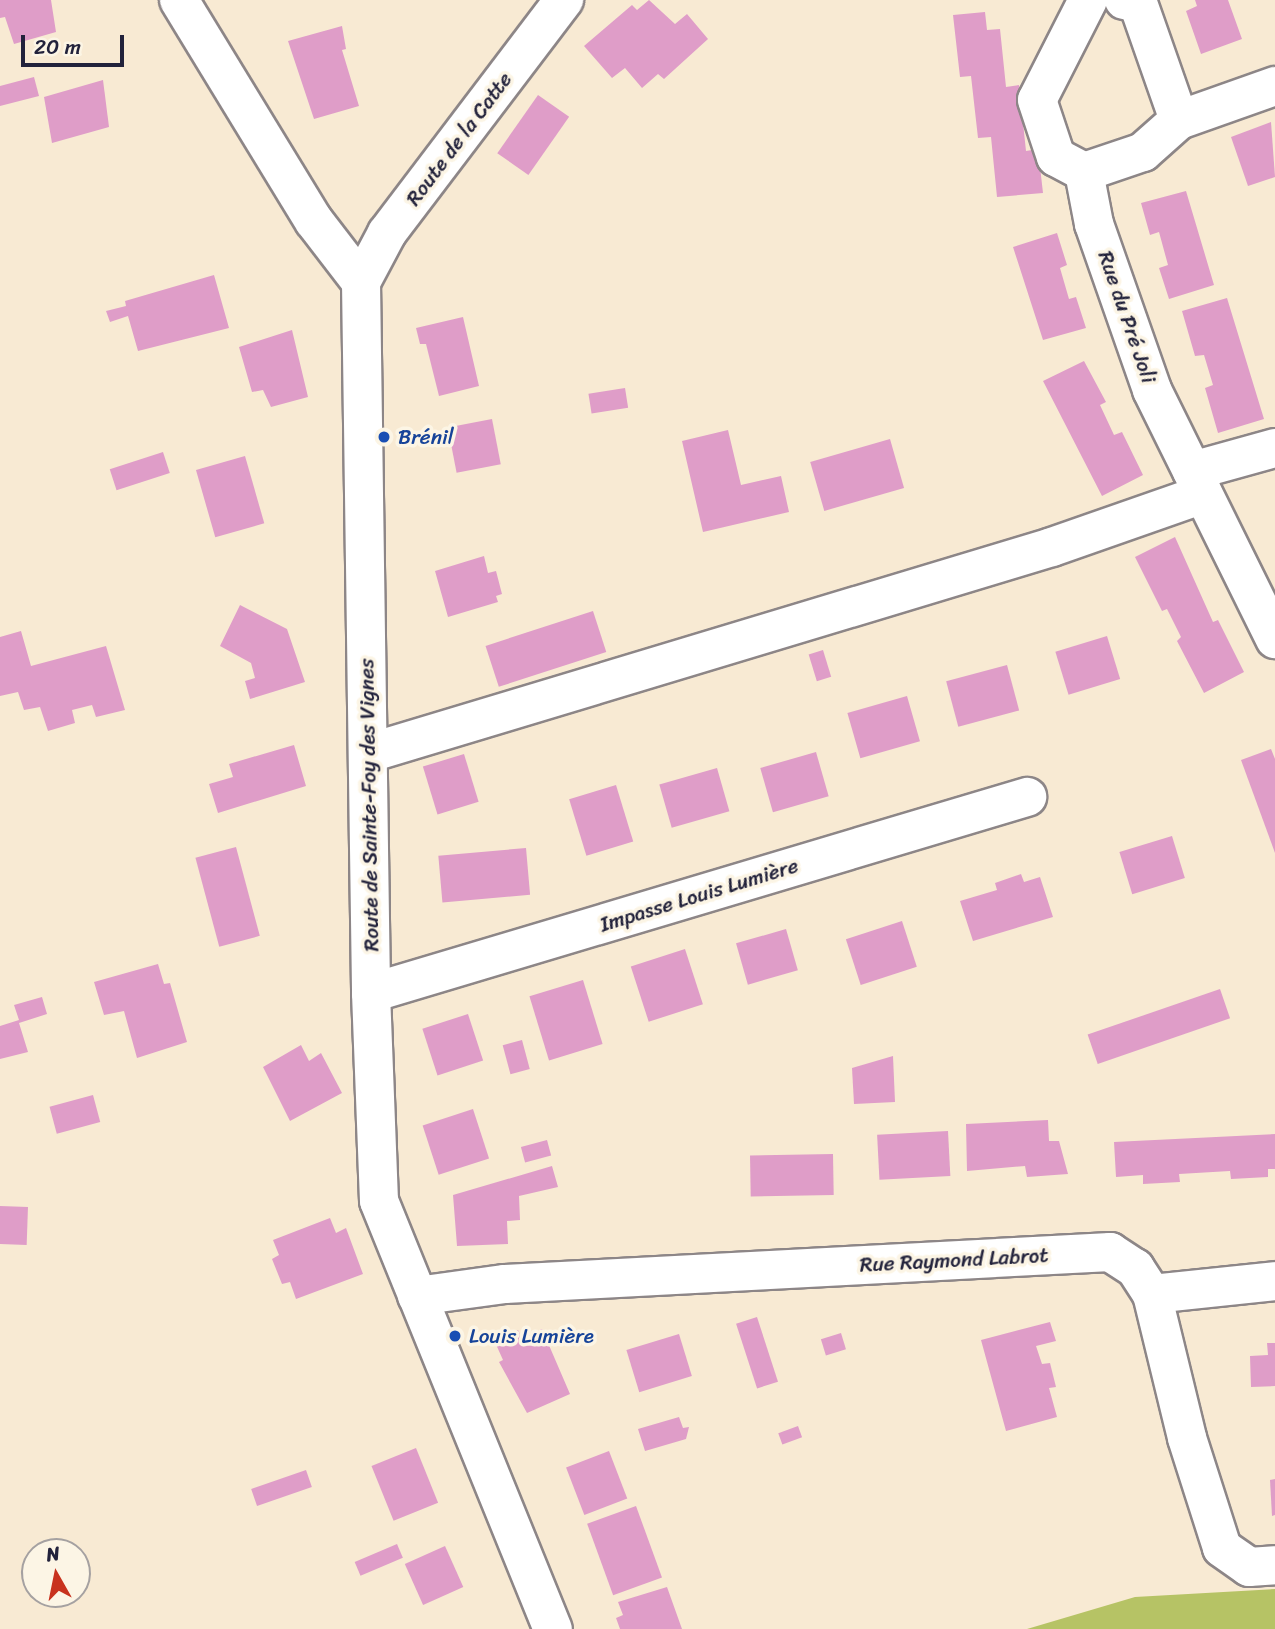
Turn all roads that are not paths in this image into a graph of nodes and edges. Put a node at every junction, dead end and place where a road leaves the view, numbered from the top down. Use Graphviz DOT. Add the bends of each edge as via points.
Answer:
graph roads {
  1 [pos="179,0"];
  2 [pos="565,0"];
  3 [pos="1088,0"];
  4 [pos="1124,0"];
  5 [pos="1275,86"];
  6 [pos="1179,120"];
  7 [pos="1084,172"];
  8 [pos="361,282"];
  9 [pos="1275,448"];
  10 [pos="1198,482"];
  11 [pos="1275,639"];
  12 [pos="369,752"];
  13 [pos="1027,797"];
  14 [pos="371,993"];
  15 [pos="1275,1281"];
  16 [pos="1152,1294"];
  17 [pos="416,1296"];
  18 [pos="1275,1565"];
  19 [pos="553,1629"];
  1 -- 8 [label="street" via="314,221"];
  2 -- 8 [label="street, Route de la Catte" via="387,233"];
  3 -- 7 [label="street" via="1037,100 1056,158"];
  4 -- 6 [label="street" via="1138,3"];
  5 -- 6 [label="street"];
  6 -- 7 [label="street" via="1143,152"];
  7 -- 10 [label="street, Rue du Pré Joli" via="1094,224 1152,390"];
  8 -- 12 [label="street, Route de Sainte-Foy des Vignes"];
  9 -- 10 [label="street"];
  10 -- 11 [label="street, Rue du Pré Joli"];
  10 -- 12 [label="street" via="1052,547"];
  12 -- 14 [label="street, Route de Sainte-Foy des Vignes"];
  13 -- 14 [label="street, Impasse Louis Lumière"];
  14 -- 17 [label="street, Route de Sainte-Foy des Vignes" via="379,1201"];
  15 -- 16 [label="street"];
  16 -- 17 [label="street, Rue Raymond Labrot" via="1135,1268 1110,1252 505,1284"];
  16 -- 18 [label="street, Rue Raymond Labrot" via="1187,1438 1222,1548 1249,1567"];
  17 -- 19 [label="street, Route de Sainte-Foy des Vignes"];
}
